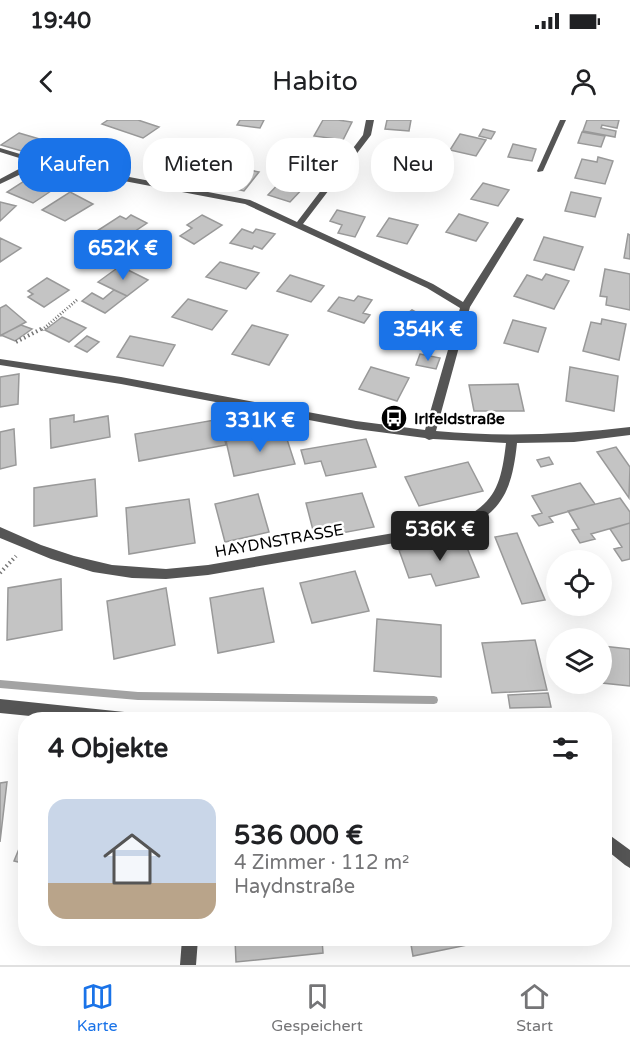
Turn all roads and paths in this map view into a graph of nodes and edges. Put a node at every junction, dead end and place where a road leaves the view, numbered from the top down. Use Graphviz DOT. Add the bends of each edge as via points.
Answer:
graph roads {
  1 [pos="370,120"];
  2 [pos="563,120"];
  3 [pos="0,150"];
  4 [pos="18,156"];
  5 [pos="540,171"];
  6 [pos="18,173"];
  7 [pos="131,180"];
  8 [pos="0,182"];
  9 [pos="520,219"];
  10 [pos="299,224"];
  11 [pos="78,299"];
  12 [pos="465,307"];
  13 [pos="16,342"];
  14 [pos="0,362"];
  15 [pos="630,431"];
  16 [pos="429,436"];
  17 [pos="512,440"];
  18 [pos="0,532"];
  19 [pos="26,546"];
  20 [pos="0,573"];
  21 [pos="0,706"];
  22 [pos="57,712"];
  23 [pos="612,845"];
  24 [pos="630,860"];
  25 [pos="189,946"];
  26 [pos="188,965"];
  1 -- 10 [label="street" via="367,135"];
  2 -- 5 [label="lane"];
  3 -- 4 [label="street"];
  6 -- 8 [label="street"];
  7 -- 10 [label="street" via="247,202"];
  9 -- 12 [label="street"];
  10 -- 12 [label="street" via="430,286"];
  11 -- 13 [label="path" via="40,331"];
  12 -- 16 [label="street"];
  14 -- 16 [label="street" via="112,378 287,414"];
  15 -- 17 [label="street"];
  16 -- 17 [label="street"];
  17 -- 19 [label="street, HAYDNSTRASSE" via="509,475 501,495 476,520 453,528 201,570 153,574 101,569"];
  18 -- 19 [label="street, HAYDNSTRASSE"];
  19 -- 20 [label="path"];
  21 -- 22 [label="street"];
  23 -- 24 [label="street"];
  25 -- 26 [label="street"];
}
